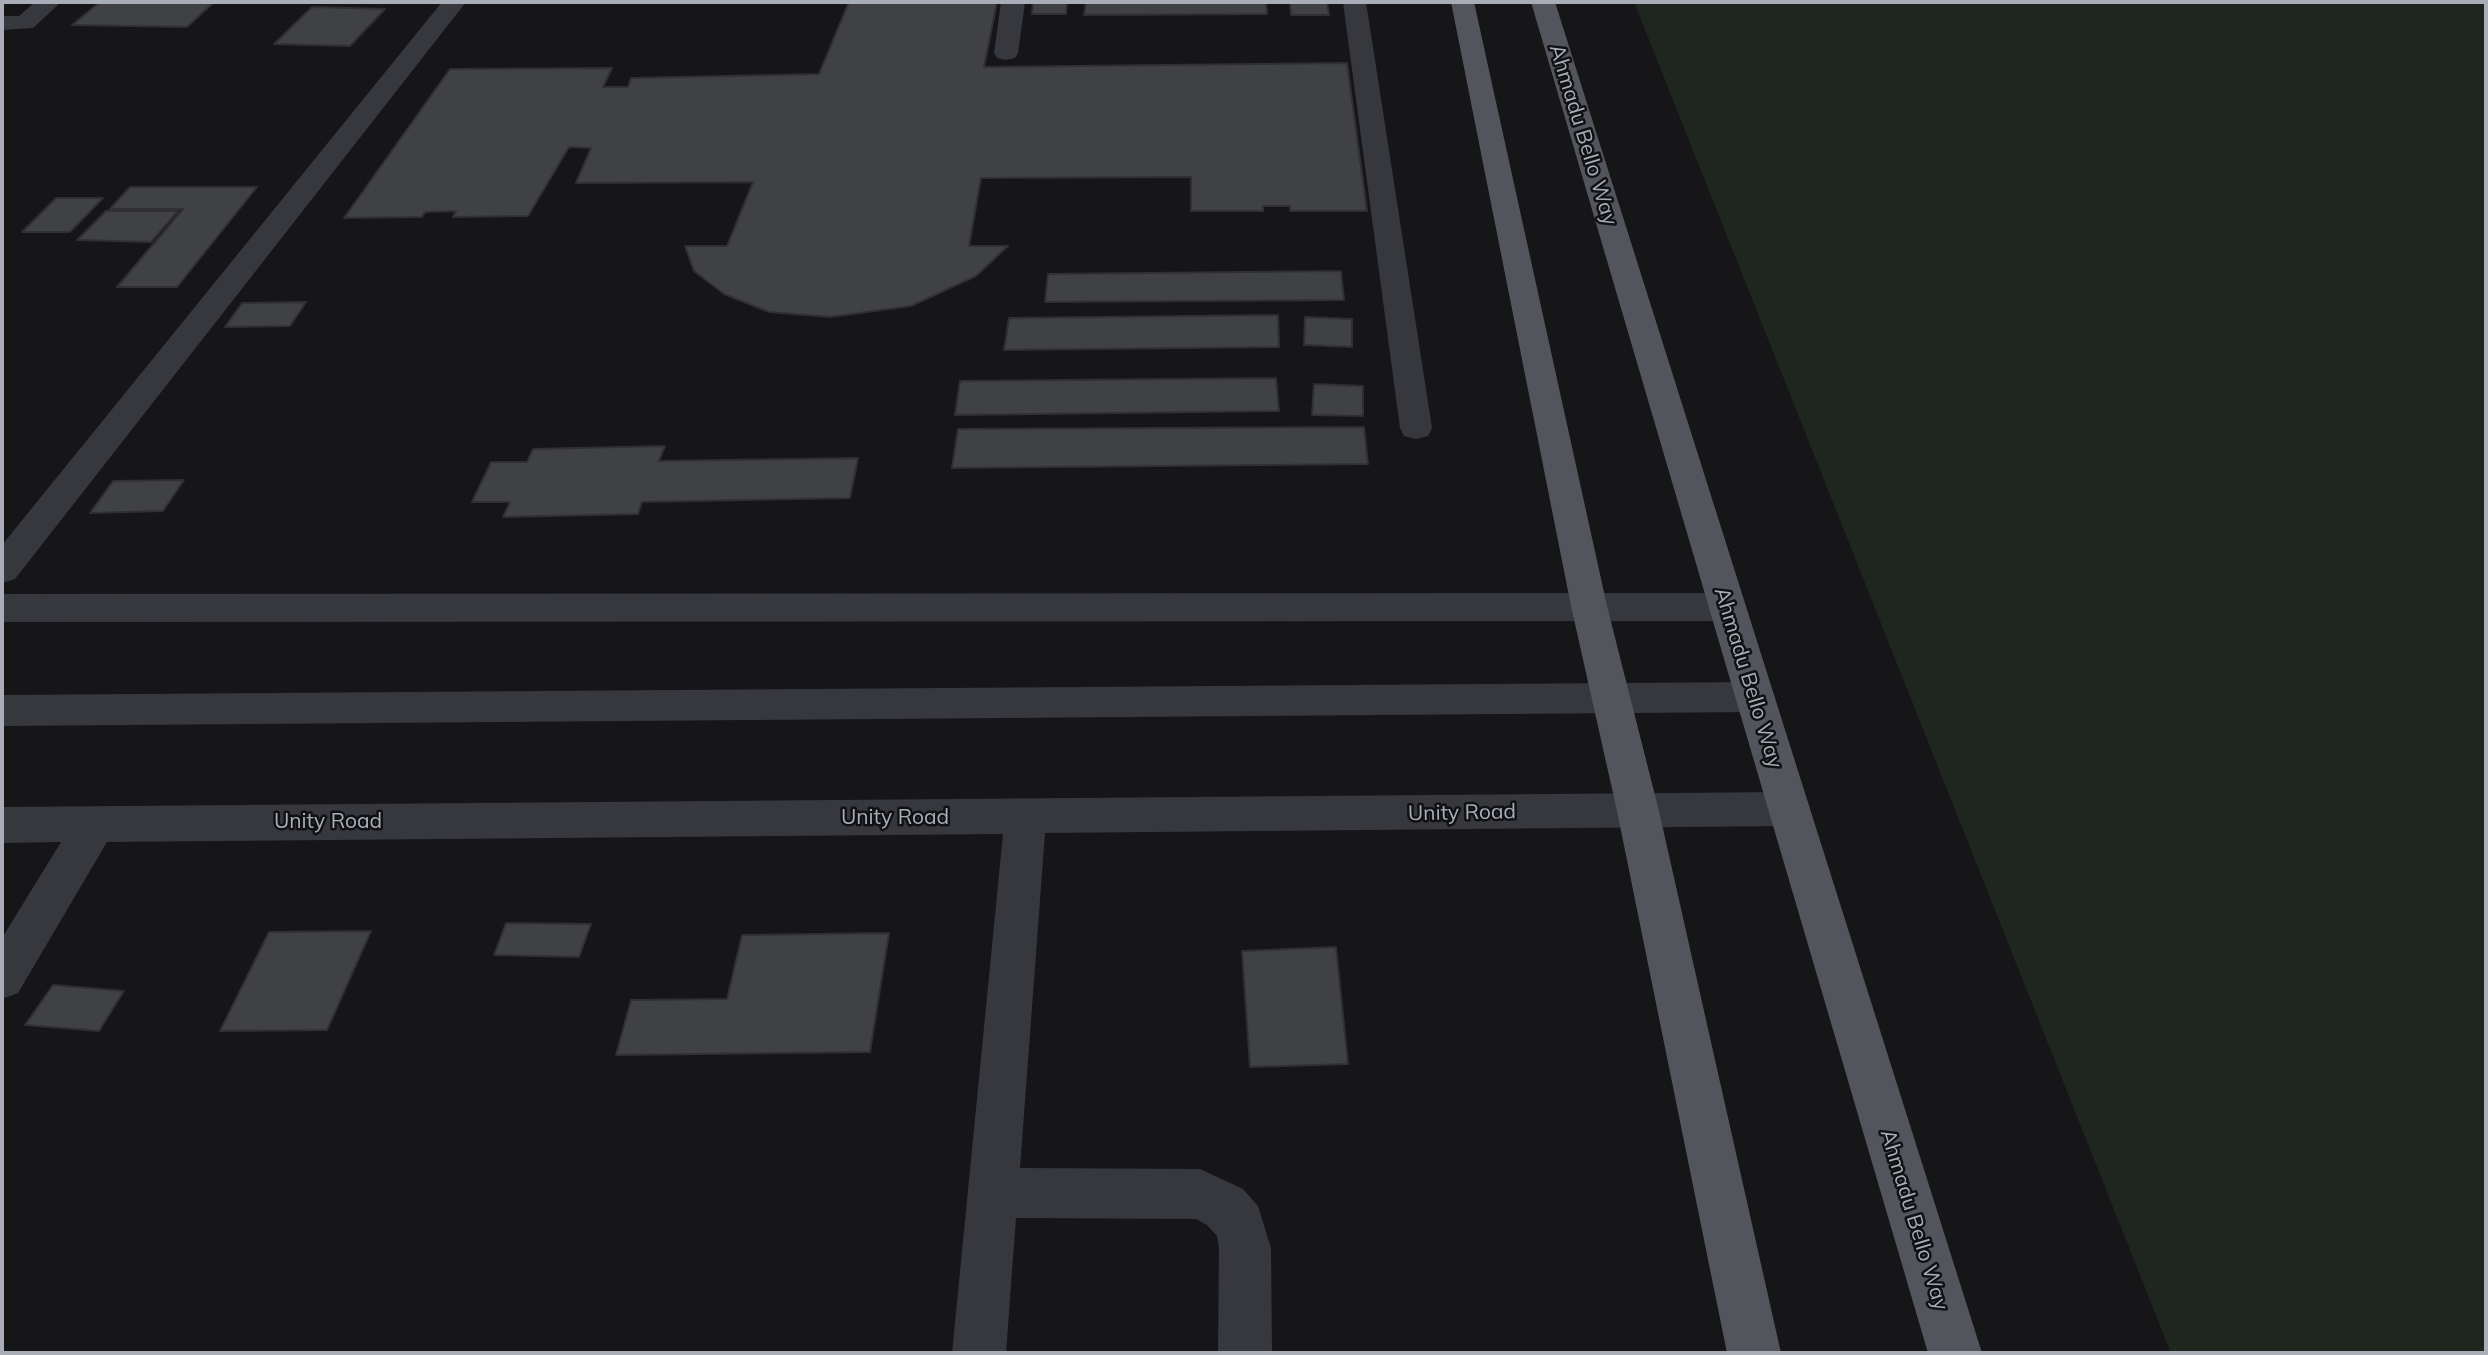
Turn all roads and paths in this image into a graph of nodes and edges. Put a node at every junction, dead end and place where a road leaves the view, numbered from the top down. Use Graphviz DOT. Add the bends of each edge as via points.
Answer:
graph roads {
  1 [pos="49,2"];
  2 [pos="454,2"];
  3 [pos="1013,2"];
  4 [pos="1354,2"];
  5 [pos="1462,2"];
  6 [pos="1543,2"];
  7 [pos="14,23"];
  8 [pos="2,44"];
  9 [pos="1006,52"];
  10 [pos="1416,428"];
  11 [pos="2,570"];
  12 [pos="1589,606"];
  13 [pos="1727,607"];
  14 [pos="2,608"];
  15 [pos="1756,697"];
  16 [pos="1610,698"];
  17 [pos="2,711"];
  18 [pos="1788,809"];
  19 [pos="1638,811"];
  20 [pos="1025,817"];
  21 [pos="95,824"];
  22 [pos="2,825"];
  23 [pos="2,978"];
  24 [pos="993,1193"];
  25 [pos="979,1353"];
  26 [pos="1245,1353"];
  27 [pos="1754,1353"];
  28 [pos="1955,1353"];
  1 -- 7 [label="street"];
  2 -- 11 [label="street"];
  3 -- 9 [label="street"];
  4 -- 10 [label="street"];
  5 -- 12 [label="main road"];
  6 -- 13 [label="main road, Ahmadu Bello Way"];
  7 -- 8 [label="street"];
  12 -- 13 [label="street"];
  12 -- 14 [label="street"];
  12 -- 16 [label="main road"];
  13 -- 15 [label="main road, Ahmadu Bello Way"];
  15 -- 16 [label="street"];
  15 -- 18 [label="main road, Ahmadu Bello Way"];
  16 -- 17 [label="street"];
  16 -- 19 [label="main road"];
  18 -- 19 [label="street, Unity Road"];
  18 -- 28 [label="main road, Ahmadu Bello Way"];
  19 -- 20 [label="street, Unity Road"];
  19 -- 27 [label="main road"];
  20 -- 21 [label="street, Unity Road"];
  20 -- 24 [label="street"];
  21 -- 22 [label="street, Unity Road"];
  21 -- 23 [label="street"];
  24 -- 25 [label="street"];
  24 -- 26 [label="street" via="1200,1194 1225,1207 1240,1224 1245,1248"];
}
